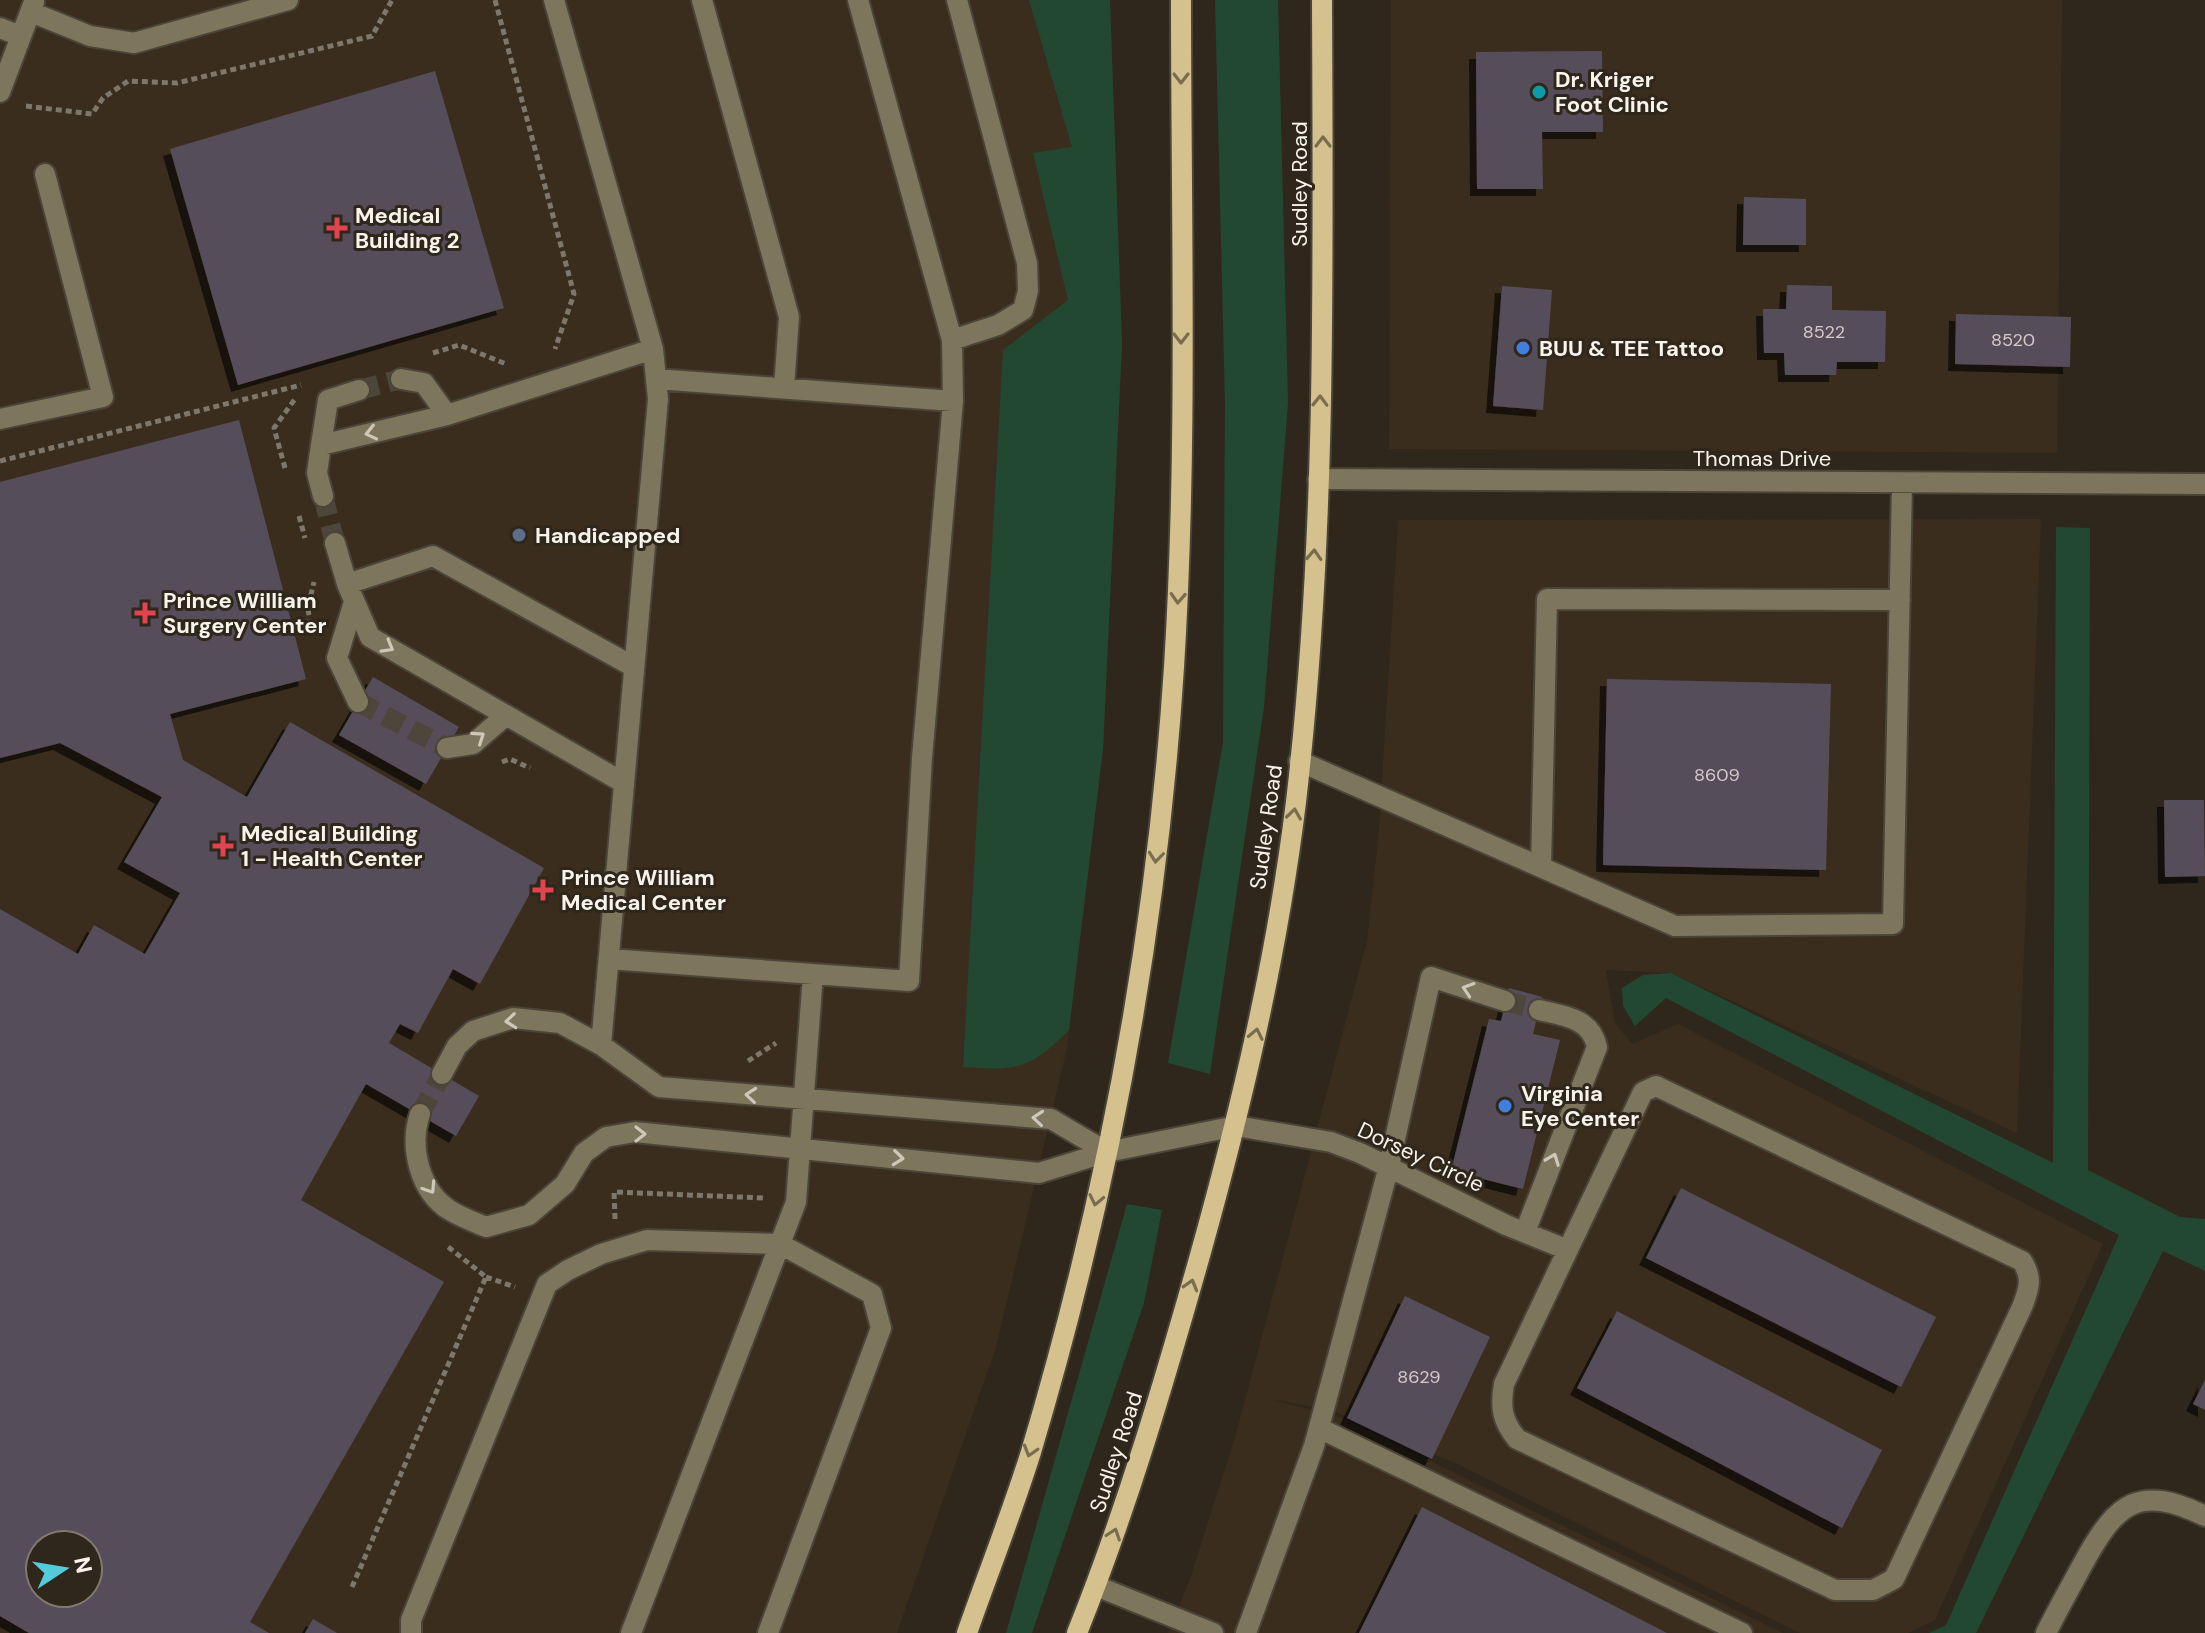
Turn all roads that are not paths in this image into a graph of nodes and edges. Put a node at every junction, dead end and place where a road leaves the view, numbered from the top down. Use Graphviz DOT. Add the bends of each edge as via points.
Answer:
graph roads {
  1 [pos="288,0"];
  2 [pos="554,0"];
  3 [pos="702,0"];
  4 [pos="858,0"];
  5 [pos="957,0"];
  6 [pos="1181,0"];
  7 [pos="1322,0"];
  8 [pos="33,6"];
  9 [pos="0,28"];
  10 [pos="21,36"];
  11 [pos="6,96"];
  12 [pos="45,174"];
  13 [pos="952,340"];
  14 [pos="653,349"];
  15 [pos="401,379"];
  16 [pos="656,379"];
  17 [pos="784,388"];
  18 [pos="359,390"];
  19 [pos="953,401"];
  20 [pos="447,415"];
  21 [pos="0,419"];
  22 [pos="321,445"];
  23 [pos="1318,479"];
  24 [pos="1902,483"];
  25 [pos="2205,484"];
  26 [pos="323,496"];
  27 [pos="335,543"];
  28 [pos="350,593"];
  29 [pos="1900,600"];
  30 [pos="634,667"];
  31 [pos="358,702"];
  32 [pos="505,716"];
  33 [pos="447,748"];
  34 [pos="1299,761"];
  35 [pos="624,783"];
  36 [pos="1541,867"];
  37 [pos="609,959"];
  38 [pos="813,974"];
  39 [pos="1505,1001"];
  40 [pos="1539,1010"];
  41 [pos="601,1045"];
  42 [pos="442,1074"];
  43 [pos="802,1100"];
  44 [pos="420,1114"];
  45 [pos="1236,1126"];
  46 [pos="799,1148"];
  47 [pos="1107,1152"];
  48 [pos="1389,1166"];
  49 [pos="1525,1232"];
  50 [pos="780,1244"];
  51 [pos="1568,1250"];
  52 [pos="1319,1428"];
  53 [pos="2205,1516"];
  54 [pos="1096,1586"];
  55 [pos="411,1633"];
  56 [pos="631,1633"];
  57 [pos="768,1633"];
  58 [pos="967,1633"];
  59 [pos="1077,1633"];
  60 [pos="1213,1633"];
  61 [pos="1246,1633"];
  62 [pos="1742,1633"];
  63 [pos="2046,1633"];
  1 -- 8 [label="street" via="134,43 90,36"];
  2 -- 14 [label="street"];
  3 -- 17 [label="street" via="789,317"];
  4 -- 13 [label="street"];
  5 -- 13 [label="street" via="1027,263 1028,291 1023,310 998,325"];
  6 -- 47 [label="main road, one-way" via="1181,526 1174,665 1154,875"];
  23 -- 7 [label="main road, Sudley Road, one-way"];
  8 -- 10 [label="street"];
  9 -- 10 [label="street"];
  10 -- 11 [label="street"];
  12 -- 21 [label="street" via="103,397"];
  13 -- 19 [label="street"];
  14 -- 16 [label="street"];
  14 -- 20 [label="street"];
  15 -- 20 [label="street" via="424,383"];
  16 -- 17 [label="street"];
  16 -- 30 [label="street"];
  17 -- 19 [label="street"];
  18 -- 22 [label="street" via="328,400"];
  19 -- 38 [label="street" via="909,981"];
  20 -- 22 [label="street, one-way"];
  22 -- 26 [label="street" via="317,473"];
  23 -- 24 [label="street, Thomas Drive"];
  34 -- 23 [label="main road, Sudley Road, one-way"];
  24 -- 25 [label="street, Thomas Drive"];
  24 -- 29 [label="street"];
  27 -- 28 [label="street"];
  28 -- 30 [label="street" via="433,556"];
  28 -- 31 [label="street" via="337,658"];
  28 -- 32 [label="street, one-way" via="370,637"];
  29 -- 36 [label="street" via="1547,599"];
  29 -- 36 [label="street" via="1893,924 1675,926"];
  30 -- 35 [label="street"];
  33 -- 32 [label="street, one-way" via="473,744"];
  32 -- 35 [label="street"];
  34 -- 36 [label="street"];
  45 -- 34 [label="main road, Sudley Road, one-way" via="1271,963"];
  35 -- 37 [label="street"];
  37 -- 38 [label="street"];
  37 -- 41 [label="street"];
  38 -- 43 [label="street"];
  39 -- 48 [label="street, one-way" via="1431,977"];
  49 -- 40 [label="street, one-way" via="1597,1047 1583,1022"];
  41 -- 42 [label="street, one-way" via="560,1023 513,1018 473,1031 457,1046"];
  43 -- 41 [label="street, one-way" via="659,1087"];
  43 -- 46 [label="street"];
  47 -- 43 [label="street, one-way" via="1051,1119"];
  44 -- 46 [label="street, Dorsey Circle, one-way" via="414,1133 416,1154 432,1193 448,1209 486,1227 529,1215 565,1184 584,1153 606,1137 635,1132"];
  45 -- 47 [label="street, Dorsey Circle"];
  45 -- 48 [label="street, Dorsey Circle" via="1331,1142"];
  54 -- 45 [label="main road, Sudley Road, one-way" via="1154,1419"];
  46 -- 47 [label="street, Dorsey Circle, one-way" via="1039,1173"];
  46 -- 50 [label="street" via="796,1202"];
  47 -- 58 [label="main road, one-way" via="1082,1268 1030,1455"];
  48 -- 49 [label="street, Dorsey Circle"];
  48 -- 52 [label="street"];
  49 -- 51 [label="street, Dorsey Circle"];
  50 -- 55 [label="street" via="647,1240 601,1254 547,1284 411,1620"];
  50 -- 56 [label="street"];
  50 -- 57 [label="street" via="872,1294 881,1328"];
  51 -- 51 [label="street" via="1643,1092 1656,1086 2022,1261 2031,1281 1894,1579 1873,1590 1850,1593 1511,1432 1500,1405 1504,1384"];
  52 -- 61 [label="street"];
  52 -- 62 [label="street"];
  53 -- 63 [label="street" via="2154,1499 2129,1505 2106,1522"];
  54 -- 59 [label="main road, Sudley Road"];
  54 -- 60 [label="street"];
}
